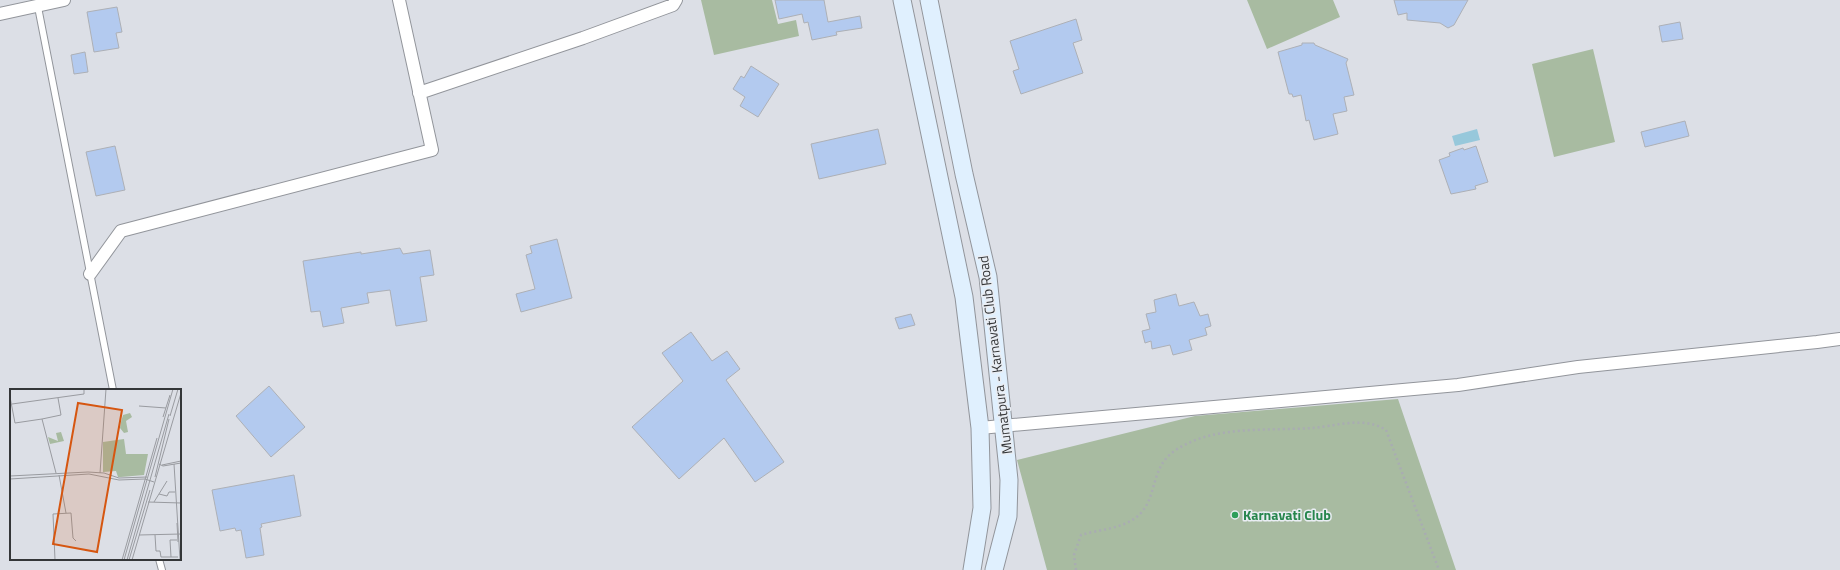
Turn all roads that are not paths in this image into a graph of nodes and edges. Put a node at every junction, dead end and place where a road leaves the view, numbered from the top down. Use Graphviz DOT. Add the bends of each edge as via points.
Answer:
graph roads {
  1 [pos="64,0"];
  2 [pos="398,0"];
  3 [pos="676,0"];
  4 [pos="902,0"];
  5 [pos="929,0"];
  6 [pos="38,7"];
  7 [pos="0,14"];
  8 [pos="420,93"];
  9 [pos="90,274"];
  10 [pos="1840,338"];
  11 [pos="113,389"];
  12 [pos="1004,425"];
  13 [pos="980,428"];
  14 [pos="159,560"];
  15 [pos="162,570"];
  16 [pos="972,570"];
  17 [pos="994,570"];
  1 -- 6 [label="street"];
  2 -- 8 [label="street"];
  3 -- 8 [label="street" via="673,5 583,38"];
  4 -- 13 [label="street, Mumatpura - Karnavati Club Road" via="964,297"];
  5 -- 12 [label="street, Mumatpura - Karnavati Club Road" via="964,174 988,277"];
  6 -- 7 [label="street"];
  6 -- 9 [label="lane"];
  8 -- 9 [label="street" via="432,150 122,231"];
  9 -- 11 [label="lane"];
  10 -- 12 [label="street" via="1578,367 1458,385"];
  12 -- 13 [label="street"];
  12 -- 17 [label="street, Mumatpura - Karnavati Club Road" via="1009,480 1008,516"];
  13 -- 16 [label="street, Mumatpura - Karnavati Club Road" via="982,508"];
  14 -- 15 [label="lane"];
}
